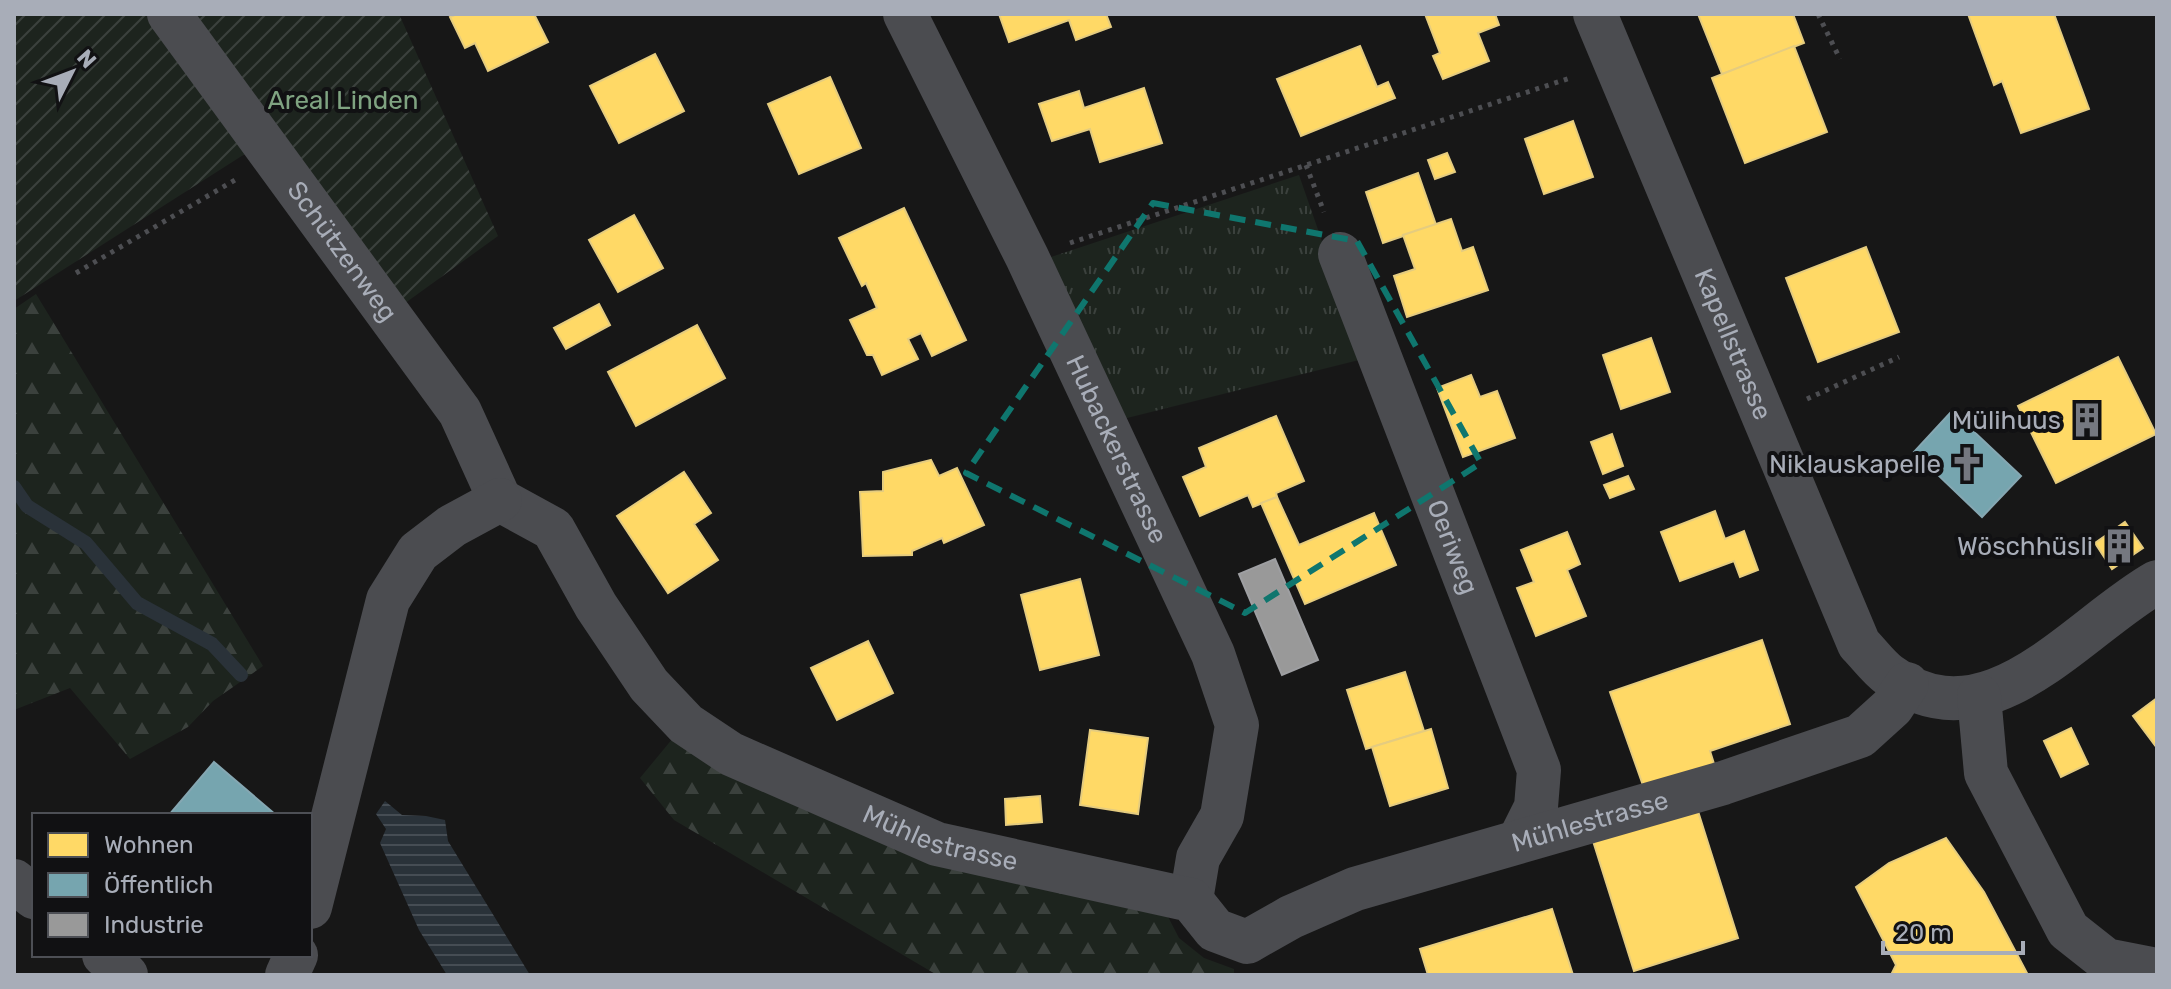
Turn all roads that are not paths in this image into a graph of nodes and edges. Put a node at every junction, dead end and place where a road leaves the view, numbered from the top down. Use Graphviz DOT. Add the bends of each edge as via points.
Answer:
graph roads {
  1 [pos="169,14"];
  2 [pos="905,14"];
  3 [pos="1595,14"];
  4 [pos="1340,254"];
  5 [pos="500,500"];
  6 [pos="2157,582"];
  7 [pos="1915,689"];
  8 [pos="1979,696"];
  9 [pos="1519,841"];
  10 [pos="14,881"];
  11 [pos="32,895"];
  12 [pos="312,899"];
  13 [pos="1191,900"];
  14 [pos="106,957"];
  15 [pos="2078,958"];
  16 [pos="2157,970"];
  17 [pos="126,975"];
  1 -- 5 [label="street, Schützenweg" via="460,412"];
  2 -- 13 [label="street, Hubackerstrasse" via="1027,257 1213,654 1237,725 1222,816 1198,858"];
  3 -- 7 [label="street, Kapellstrasse" via="1859,644 1888,675"];
  4 -- 9 [label="street, Oeriweg" via="1539,770 1536,807"];
  5 -- 12 [label="street" via="418,552 388,600"];
  5 -- 13 [label="street, Mühlestrasse" via="553,529 649,685 686,724 731,754 937,844"];
  6 -- 8 [label="street" via="2051,660"];
  7 -- 8 [label="street" via="1953,698"];
  7 -- 9 [label="street, Mühlestrasse" via="1860,736 1723,783"];
  8 -- 15 [label="street" via="1986,773"];
  9 -- 13 [label="street, Mühlestrasse" via="1355,889 1247,942 1215,930"];
  10 -- 11 [label="street"];
  14 -- 17 [label="street"];
  15 -- 16 [label="street"];
}
